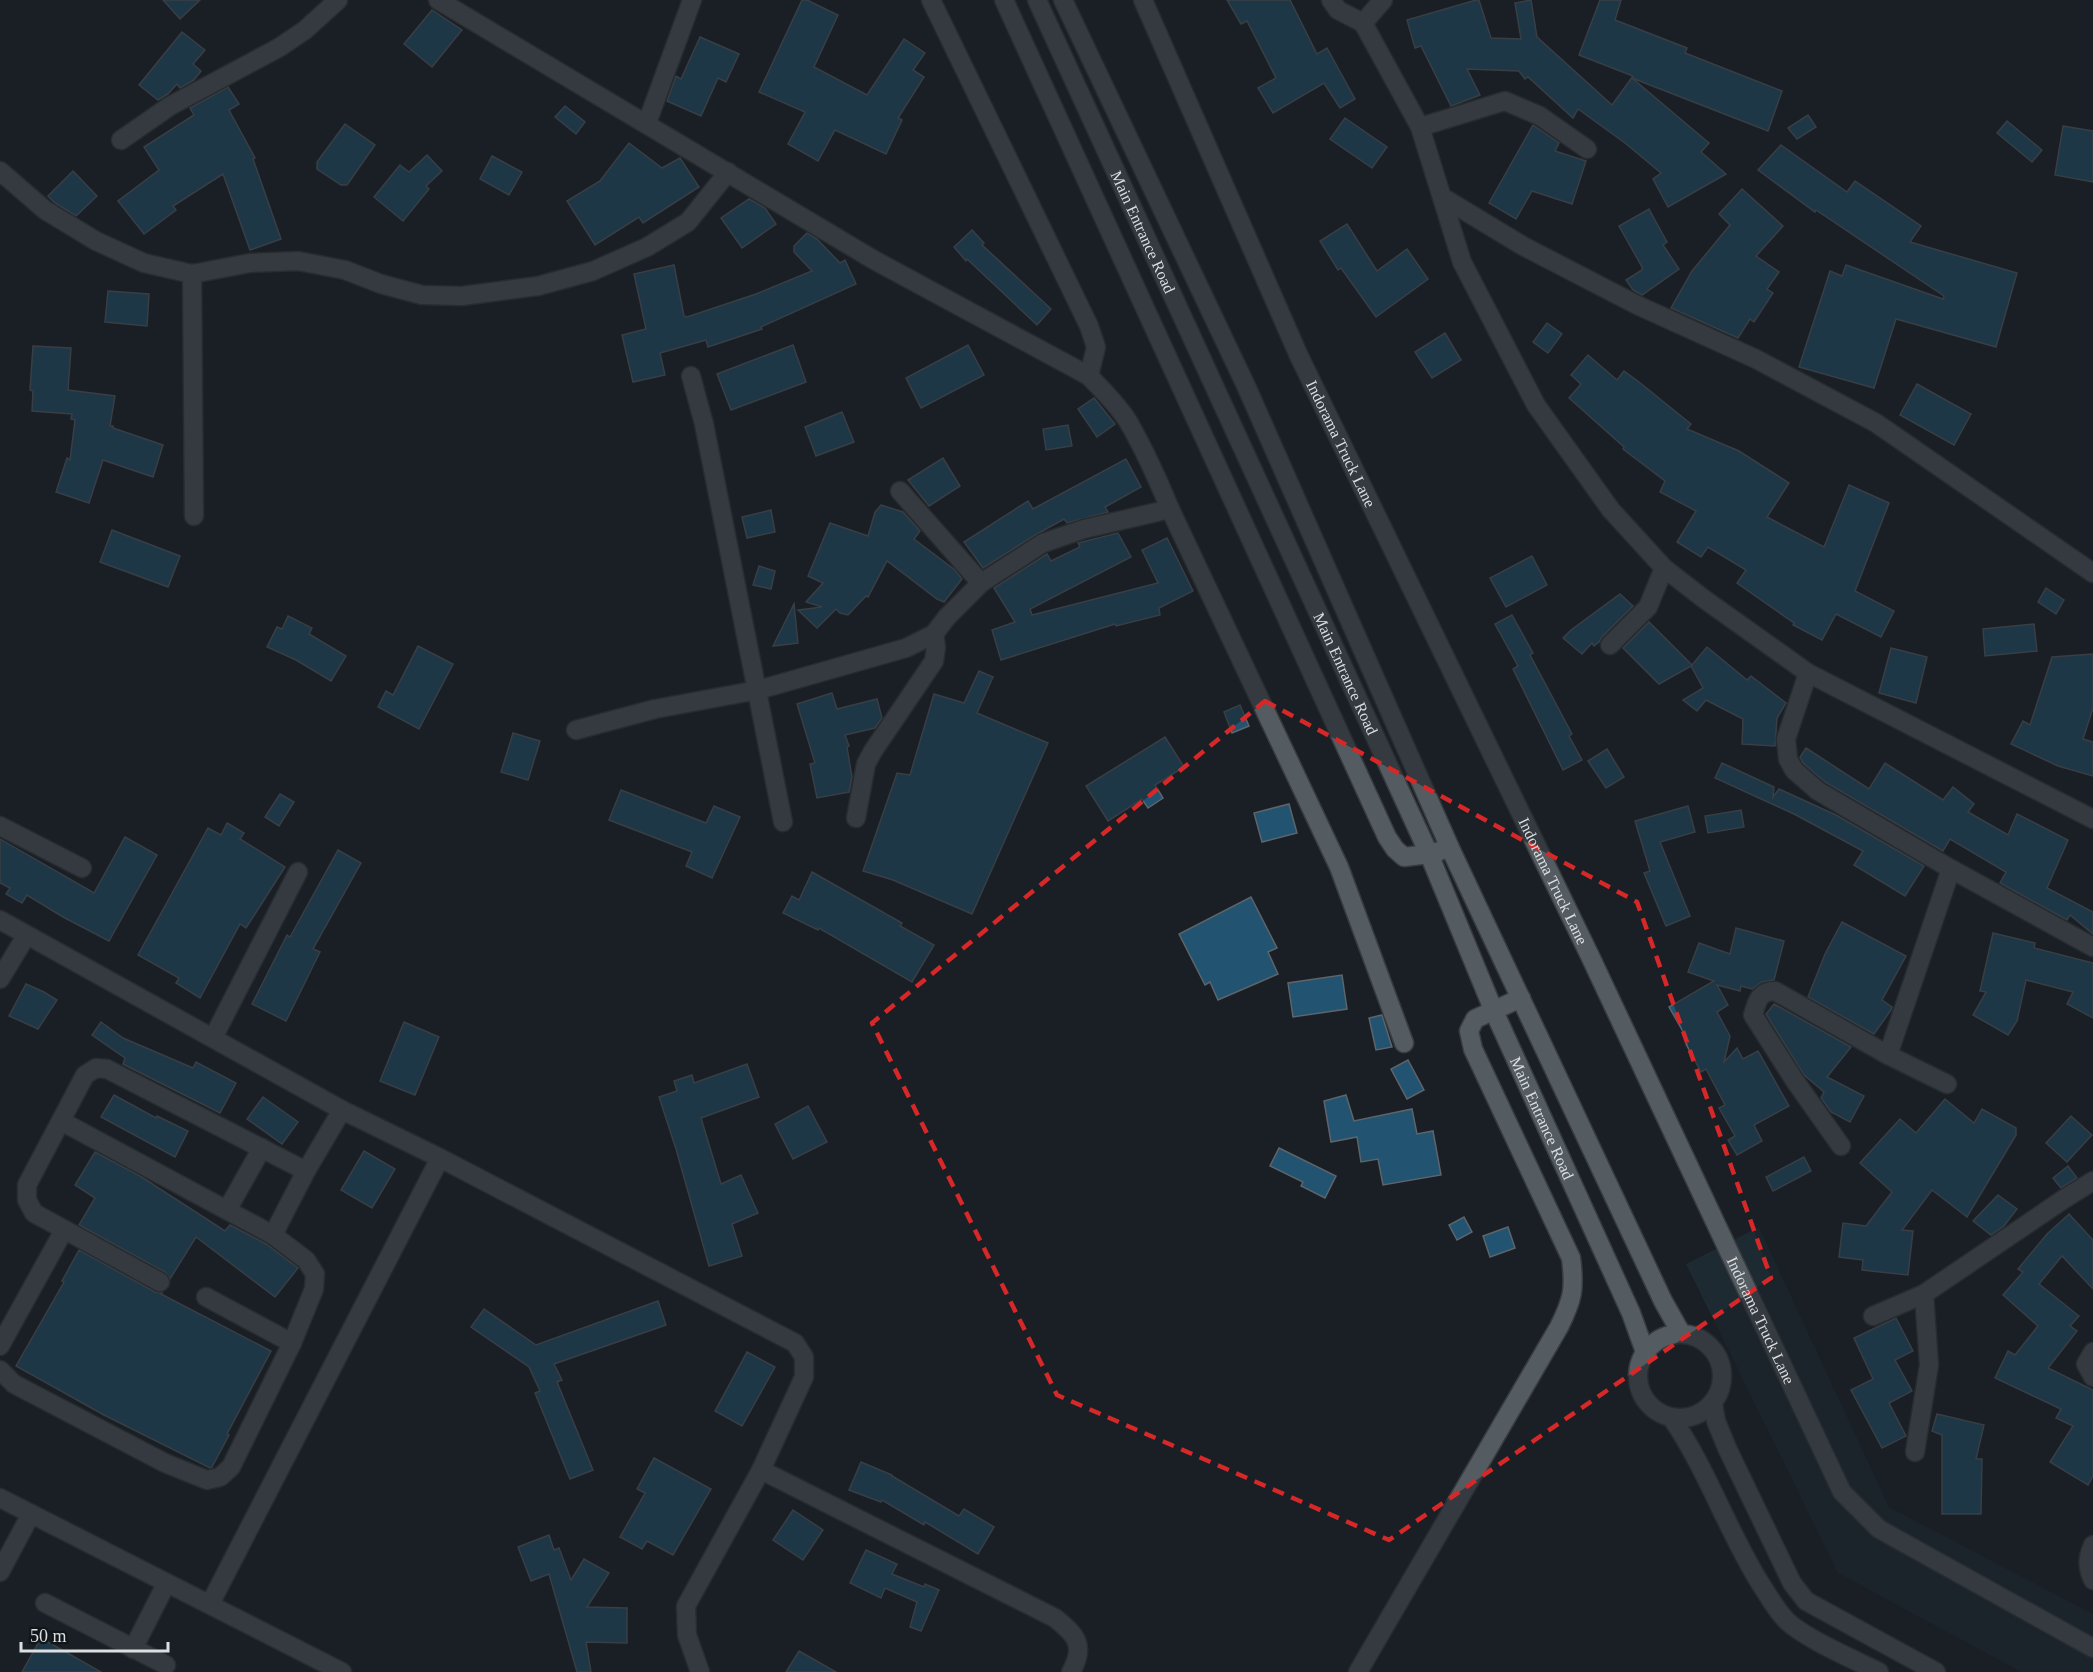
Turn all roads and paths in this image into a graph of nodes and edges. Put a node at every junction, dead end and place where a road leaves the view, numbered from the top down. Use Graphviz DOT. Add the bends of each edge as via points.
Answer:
graph roads {
  1 [pos="338,0"];
  2 [pos="438,0"];
  3 [pos="692,0"];
  4 [pos="931,0"];
  5 [pos="1004,0"];
  6 [pos="1037,0"];
  7 [pos="1063,0"];
  8 [pos="1143,0"];
  9 [pos="1331,0"];
  10 [pos="1383,0"];
  11 [pos="1363,23"];
  12 [pos="647,123"];
  13 [pos="1420,127"];
  14 [pos="121,140"];
  15 [pos="1587,149"];
  16 [pos="0,171"];
  17 [pos="728,172"];
  18 [pos="1442,197"];
  19 [pos="192,274"];
  20 [pos="691,376"];
  21 [pos="1089,376"];
  22 [pos="900,491"];
  23 [pos="1170,509"];
  24 [pos="194,516"];
  25 [pos="1664,568"];
  26 [pos="2093,573"];
  27 [pos="981,583"];
  28 [pos="934,634"];
  29 [pos="1610,645"];
  30 [pos="1808,673"];
  31 [pos="758,690"];
  32 [pos="576,730"];
  33 [pos="856,818"];
  34 [pos="2093,819"];
  35 [pos="783,822"];
  36 [pos="0,826"];
  37 [pos="1450,848"];
  38 [pos="1429,854"];
  39 [pos="82,868"];
  40 [pos="1951,869"];
  41 [pos="298,872"];
  42 [pos="0,920"];
  43 [pos="26,936"];
  44 [pos="2093,947"];
  45 [pos="0,979"];
  46 [pos="1521,998"];
  47 [pos="1493,1009"];
  48 [pos="213,1038"];
  49 [pos="1404,1042"];
  50 [pos="1888,1055"];
  51 [pos="1947,1083"];
  52 [pos="342,1110"];
  53 [pos="61,1121"];
  54 [pos="1841,1146"];
  55 [pos="262,1148"];
  56 [pos="440,1158"];
  57 [pos="306,1171"];
  58 [pos="2093,1181"];
  59 [pos="227,1210"];
  60 [pos="64,1230"];
  61 [pos="273,1234"];
  62 [pos="160,1282"];
  63 [pos="1924,1294"];
  64 [pos="206,1297"];
  65 [pos="1873,1316"];
  66 [pos="5,1324"];
  67 [pos="1681,1333"];
  68 [pos="292,1343"];
  69 [pos="0,1346"];
  70 [pos="1645,1352"];
  71 [pos="2093,1352"];
  72 [pos="0,1370"];
  73 [pos="2093,1377"];
  74 [pos="1713,1404"];
  75 [pos="1671,1417"];
  76 [pos="1915,1452"];
  77 [pos="760,1470"];
  78 [pos="0,1498"];
  79 [pos="32,1514"];
  80 [pos="2093,1545"];
  81 [pos="0,1572"];
  82 [pos="2093,1580"];
  83 [pos="166,1584"];
  84 [pos="45,1603"];
  85 [pos="210,1604"];
  86 [pos="134,1648"];
  87 [pos="2093,1648"];
  88 [pos="166,1665"];
  89 [pos="342,1672"];
  90 [pos="700,1672"];
  91 [pos="1071,1672"];
  92 [pos="1358,1672"];
  93 [pos="1879,1672"];
  94 [pos="1936,1672"];
  1 -- 14 [label="street" via="279,47 170,106"];
  2 -- 12 [label="street"];
  3 -- 12 [label="street"];
  4 -- 21 [label="street" via="1089,326 1096,347"];
  5 -- 38 [label="street" via="1387,837 1404,857"];
  6 -- 38 [label="street, Main Entrance Road"];
  7 -- 37 [label="street" via="1247,388"];
  8 -- 87 [label="street, Indorama Truck Lane" via="1299,356 1585,945 1842,1492 1879,1528"];
  9 -- 11 [label="street" via="1338,10"];
  10 -- 11 [label="street"];
  11 -- 13 [label="street"];
  12 -- 17 [label="street"];
  13 -- 15 [label="street" via="1505,102 1540,116"];
  13 -- 18 [label="street"];
  16 -- 19 [label="street" via="45,210 96,241 144,262"];
  17 -- 19 [label="street" via="688,222 647,247 593,272 538,286 462,296 422,295 345,270 298,261 250,263"];
  17 -- 21 [label="street" via="874,260"];
  18 -- 25 [label="street" via="1462,262 1536,405 1611,510"];
  18 -- 26 [label="street" via="1523,246 1756,359 1876,423"];
  19 -- 24 [label="street"];
  20 -- 31 [label="street"];
  21 -- 23 [label="street" via="1129,422"];
  22 -- 27 [label="street"];
  23 -- 27 [label="street" via="1043,543"];
  23 -- 49 [label="street" via="1339,867"];
  25 -- 29 [label="street" via="1648,607"];
  25 -- 30 [label="street"];
  27 -- 28 [label="street"];
  28 -- 31 [label="street" via="906,648"];
  28 -- 33 [label="street" via="934,661 866,764"];
  30 -- 34 [label="street"];
  30 -- 40 [label="street" via="1786,739 1788,759 1794,770 1818,791"];
  31 -- 32 [label="street" via="655,709"];
  31 -- 35 [label="street"];
  36 -- 39 [label="street"];
  37 -- 38 [label="street"];
  37 -- 46 [label="street"];
  38 -- 47 [label="street, Main Entrance Road"];
  40 -- 44 [label="street"];
  40 -- 50 [label="street"];
  41 -- 48 [label="street"];
  42 -- 43 [label="street"];
  43 -- 45 [label="street"];
  43 -- 48 [label="street"];
  46 -- 47 [label="street"];
  46 -- 67 [label="street"];
  47 -- 70 [label="street, Main Entrance Road" via="1631,1312"];
  47 -- 92 [label="street" via="1475,1019 1469,1031 1473,1049 1571,1258 1571,1304"];
  48 -- 52 [label="street"];
  50 -- 51 [label="street"];
  50 -- 54 [label="street" via="1775,991 1761,994 1756,1001 1753,1015"];
  52 -- 56 [label="street"];
  52 -- 57 [label="street"];
  53 -- 55 [label="street" via="85,1075 96,1068 107,1069"];
  53 -- 59 [label="street"];
  53 -- 60 [label="street" via="27,1185 27,1200 34,1213"];
  55 -- 57 [label="street"];
  55 -- 59 [label="street"];
  56 -- 77 [label="street" via="795,1343 804,1357 804,1377"];
  56 -- 85 [label="street"];
  57 -- 61 [label="street"];
  58 -- 63 [label="street"];
  59 -- 61 [label="street"];
  60 -- 62 [label="street"];
  60 -- 66 [label="street"];
  61 -- 68 [label="street" via="306,1260 315,1274 314,1289"];
  63 -- 65 [label="street"];
  63 -- 76 [label="street" via="1929,1365"];
  64 -- 68 [label="street"];
  66 -- 69 [label="street"];
  67 -- 70 [label="street" via="1661,1338"];
  67 -- 74 [label="street" via="1704,1340 1719,1358 1723,1382"];
  68 -- 72 [label="street" via="231,1467 220,1477 207,1480 165,1463 14,1384"];
  70 -- 75 [label="street" via="1638,1374 1643,1397 1650,1406"];
  71 -- 73 [label="street" via="2086,1364"];
  74 -- 75 [label="street" via="1686,1418"];
  74 -- 94 [label="street" via="1726,1448 1792,1583 1806,1601"];
  75 -- 93 [label="street" via="1698,1461 1745,1558 1787,1621"];
  77 -- 90 [label="street" via="686,1606 687,1635"];
  77 -- 91 [label="street" via="1055,1618 1072,1632 1079,1647"];
  78 -- 79 [label="street"];
  79 -- 81 [label="street"];
  79 -- 83 [label="street"];
  80 -- 82 [label="street" via="2088,1554"];
  83 -- 85 [label="street"];
  83 -- 86 [label="street"];
  84 -- 86 [label="street"];
  85 -- 89 [label="street"];
  86 -- 88 [label="street"];
}
